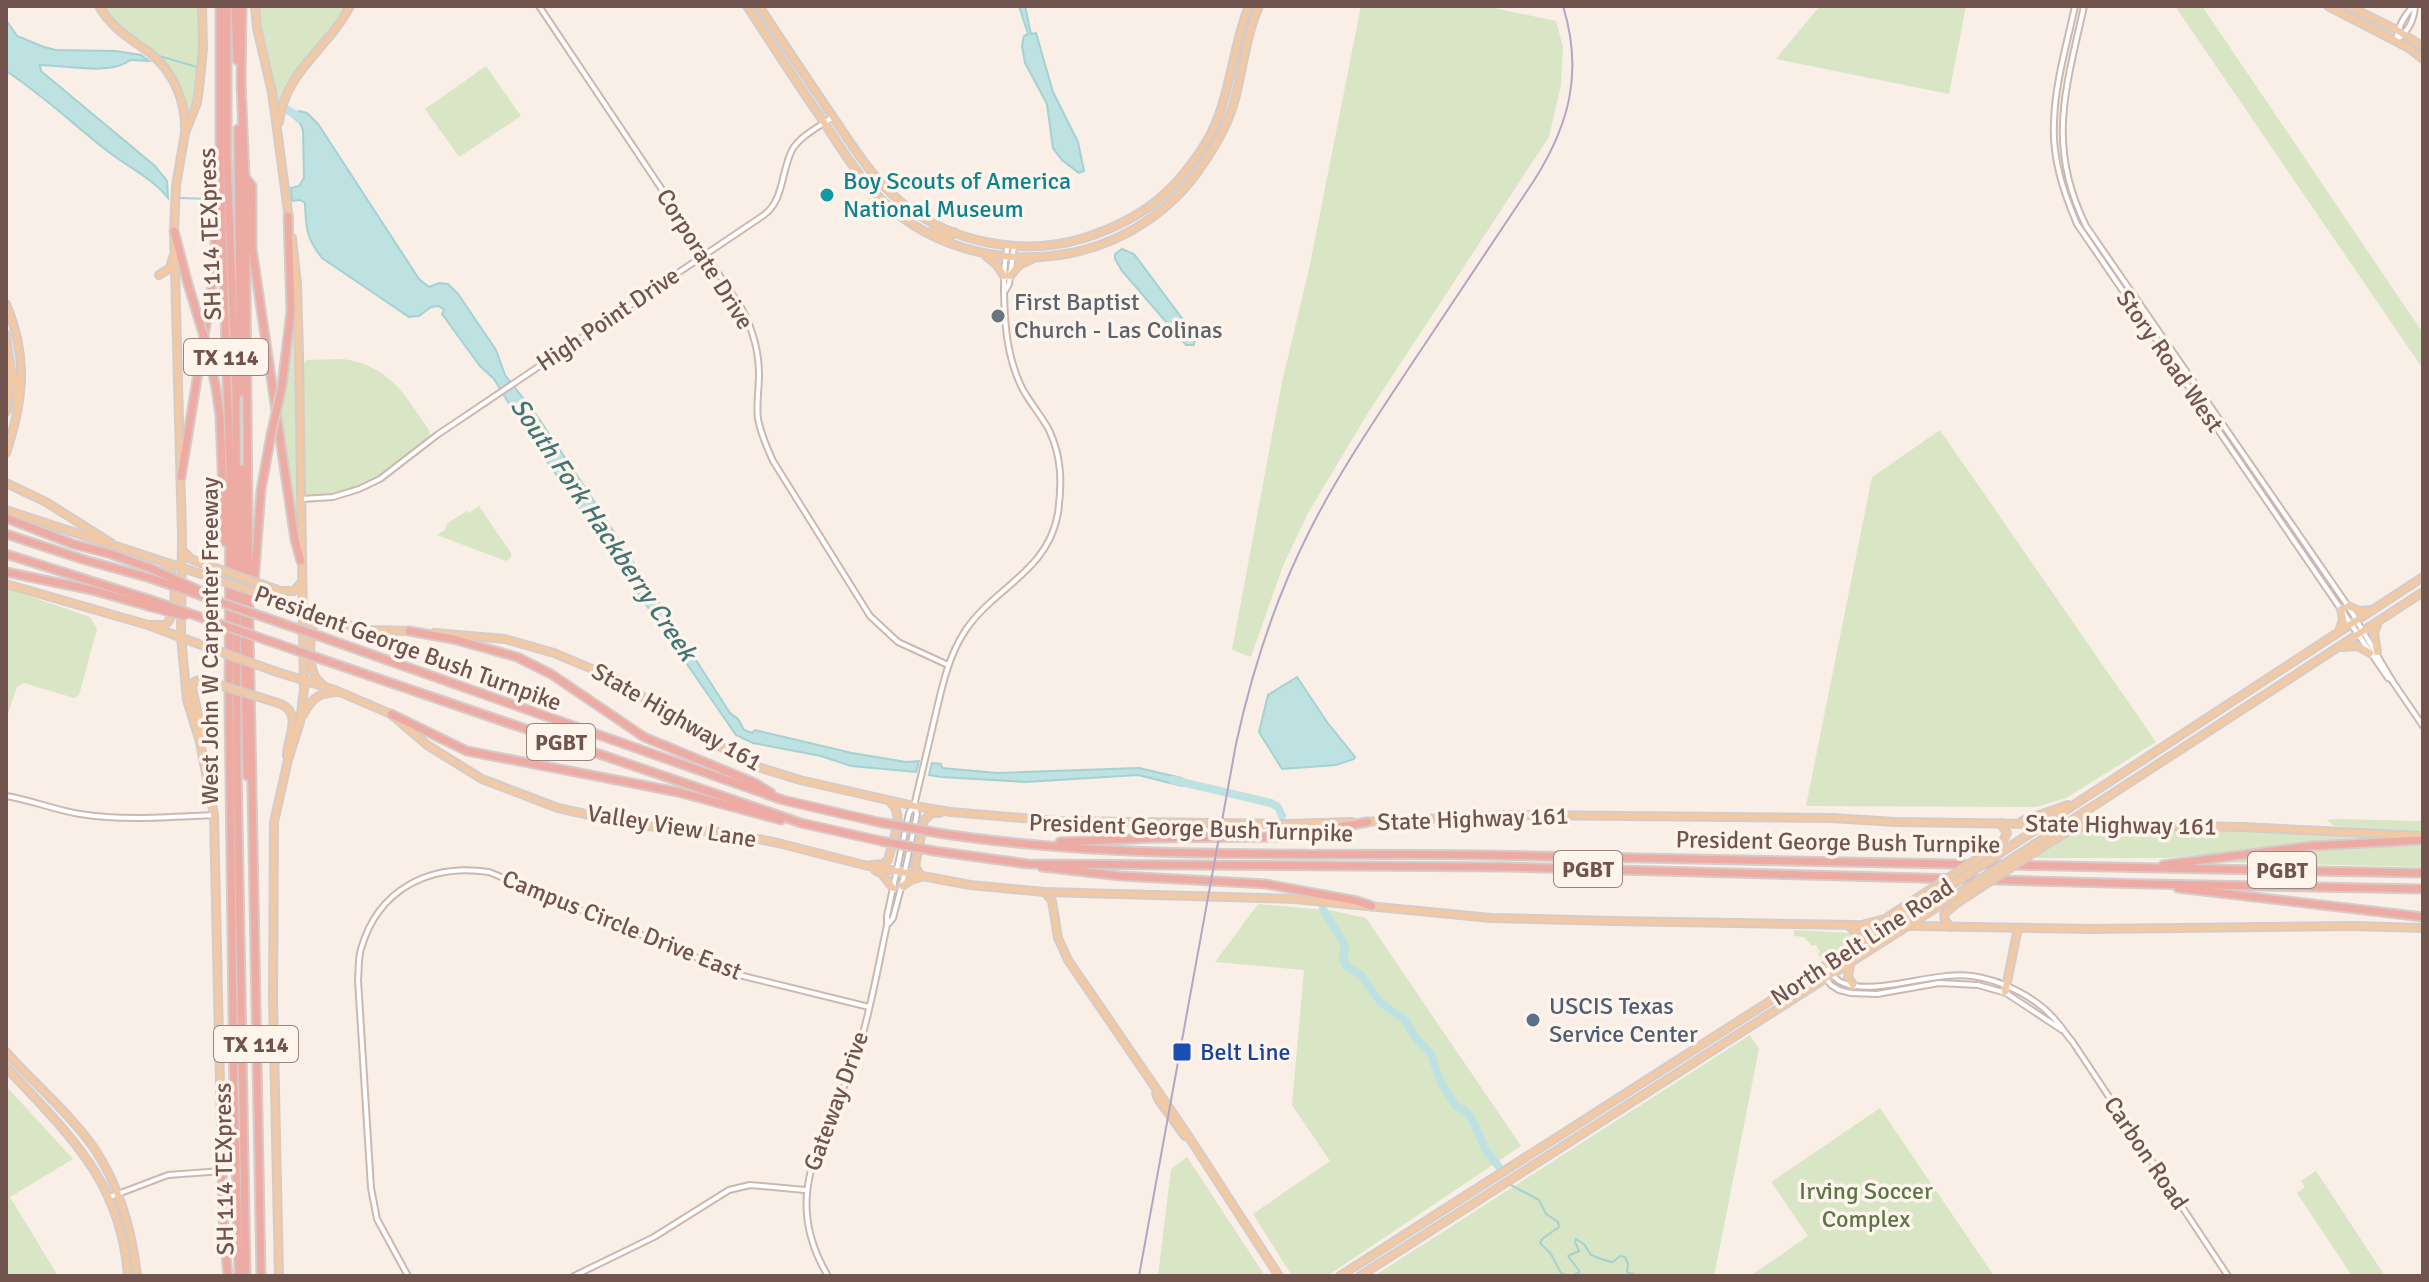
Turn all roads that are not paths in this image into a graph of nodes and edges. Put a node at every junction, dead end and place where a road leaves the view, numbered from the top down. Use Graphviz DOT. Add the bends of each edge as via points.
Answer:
graph roads {
  1 [pos="99,6"];
  2 [pos="202,6"];
  3 [pos="220,6"];
  4 [pos="227,6"];
  5 [pos="235,6"];
  6 [pos="242,6"];
  7 [pos="255,6"];
  8 [pos="350,6"];
  9 [pos="539,6"];
  10 [pos="747,6"];
  11 [pos="759,6"];
  12 [pos="1249,6"];
  13 [pos="1259,6"];
  14 [pos="2075,6"];
  15 [pos="2084,6"];
  16 [pos="2328,6"];
  17 [pos="2348,6"];
  18 [pos="2414,6"];
  19 [pos="2401,32"];
  20 [pos="2396,41"];
  21 [pos="2423,47"];
  22 [pos="2423,59"];
  23 [pos="833,117"];
  24 [pos="825,123"];
  25 [pos="278,129"];
  26 [pos="185,133"];
  27 [pos="220,166"];
  28 [pos="245,176"];
  29 [pos="288,216"];
  30 [pos="917,226"];
  31 [pos="174,231"];
  32 [pos="954,232"];
  33 [pos="1011,246"];
  34 [pos="174,249"];
  35 [pos="706,254"];
  36 [pos="983,254"];
  37 [pos="1008,257"];
  38 [pos="1037,257"];
  39 [pos="2110,261"];
  40 [pos="2103,265"];
  41 [pos="1007,276"];
  42 [pos="176,286"];
  43 [pos="2134,297"];
  44 [pos="6,304"];
  45 [pos="2131,304"];
  46 [pos="6,335"];
  47 [pos="11,372"];
  48 [pos="6,412"];
  49 [pos="17,415"];
  50 [pos="6,453"];
  51 [pos="6,476"];
  52 [pos="181,477"];
  53 [pos="9,484"];
  54 [pos="302,499"];
  55 [pos="6,510"];
  56 [pos="6,518"];
  57 [pos="6,534"];
  58 [pos="117,547"];
  59 [pos="181,548"];
  60 [pos="6,554"];
  61 [pos="160,561"];
  62 [pos="301,561"];
  63 [pos="230,562"];
  64 [pos="181,567"];
  65 [pos="6,572"];
  66 [pos="2423,577"];
  67 [pos="301,582"];
  68 [pos="6,584"];
  69 [pos="2423,592"];
  70 [pos="150,603"];
  71 [pos="232,607"];
  72 [pos="2344,607"];
  73 [pos="2376,609"];
  74 [pos="301,610"];
  75 [pos="2379,621"];
  76 [pos="341,623"];
  77 [pos="2355,624"];
  78 [pos="148,625"];
  79 [pos="249,626"];
  80 [pos="409,631"];
  81 [pos="2361,633"];
  82 [pos="2338,634"];
  83 [pos="181,637"];
  84 [pos="2335,650"];
  85 [pos="2373,652"];
  86 [pos="948,665"];
  87 [pos="304,680"];
  88 [pos="337,691"];
  89 [pos="391,714"];
  90 [pos="300,722"];
  91 [pos="2423,726"];
  92 [pos="200,742"];
  93 [pos="2158,751"];
  94 [pos="288,760"];
  95 [pos="2164,760"];
  96 [pos="6,796"];
  97 [pos="2083,799"];
  98 [pos="783,800"];
  99 [pos="888,800"];
  100 [pos="914,806"];
  101 [pos="2092,807"];
  102 [pos="951,812"];
  103 [pos="214,815"];
  104 [pos="252,818"];
  105 [pos="1368,822"];
  106 [pos="801,823"];
  107 [pos="2000,823"];
  108 [pos="2046,823"];
  109 [pos="2067,823"];
  110 [pos="2010,824"];
  111 [pos="2095,824"];
  112 [pos="2423,838"];
  113 [pos="1023,844"];
  114 [pos="1028,864"];
  115 [pos="864,865"];
  116 [pos="2140,868"];
  117 [pos="896,872"];
  118 [pos="2423,873"];
  119 [pos="905,874"];
  120 [pos="921,877"];
  121 [pos="2148,884"];
  122 [pos="902,886"];
  123 [pos="893,888"];
  124 [pos="2423,889"];
  125 [pos="1045,892"];
  126 [pos="1067,893"];
  127 [pos="1372,906"];
  128 [pos="1054,910"];
  129 [pos="2423,917"];
  130 [pos="887,925"];
  131 [pos="1847,925"];
  132 [pos="1862,926"];
  133 [pos="1888,926"];
  134 [pos="1907,927"];
  135 [pos="1952,927"];
  136 [pos="2018,928"];
  137 [pos="2423,928"];
  138 [pos="1858,945"];
  139 [pos="1851,962"];
  140 [pos="1822,968"];
  141 [pos="240,969"];
  142 [pos="1828,977"];
  143 [pos="1926,977"];
  144 [pos="1853,985"];
  145 [pos="1928,985"];
  146 [pos="2006,989"];
  147 [pos="869,1007"];
  148 [pos="6,1052"];
  149 [pos="6,1067"];
  150 [pos="234,1094"];
  151 [pos="222,1171"];
  152 [pos="805,1190"];
  153 [pos="119,1194"];
  154 [pos="110,1197"];
  155 [pos="128,1276"];
  156 [pos="137,1276"];
  157 [pos="228,1276"];
  158 [pos="239,1276"];
  159 [pos="246,1276"];
  160 [pos="261,1276"];
  161 [pos="279,1276"];
  162 [pos="408,1276"];
  163 [pos="574,1276"];
  164 [pos="828,1276"];
  165 [pos="1279,1276"];
  166 [pos="1340,1276"];
  167 [pos="1360,1276"];
  168 [pos="2228,1276"];
  1 -- 26 [label="main road" via="115,28 169,73 181,100"];
  2 -- 26 [label="main road, West John W Carpenter Freeway" via="200,80"];
  3 -- 27 [label="highway, West John W Carpenter Freeway / TX 114"];
  4 -- 141 [label="highway, SH 114 TEXpress"];
  5 -- 104 [label="highway, SH 114 TEXpress" via="244,675"];
  6 -- 28 [label="highway, West John W Carpenter Freeway / TX 114"];
  7 -- 25 [label="main road"];
  8 -- 25 [label="main road" via="288,87"];
  9 -- 35 [label="street, Corporate Drive"];
  10 -- 24 [label="main road"];
  11 -- 23 [label="main road"];
  12 -- 33 [label="main road" via="1216,122 1172,188 1143,212 1104,231 1051,245"];
  13 -- 38 [label="main road" via="1225,125 1176,199 1118,238 1076,252"];
  14 -- 40 [label="street, Story Road West" via="2054,122 2056,154 2065,196"];
  15 -- 39 [label="street, Story Road West" via="2066,95 2063,155 2079,212"];
  16 -- 20 [label="main road"];
  17 -- 19 [label="main road"];
  18 -- 19 [label="street" via="2415,16"];
  19 -- 20 [label="street"];
  19 -- 21 [label="main road"];
  20 -- 22 [label="main road"];
  23 -- 24 [label="street, High Point Drive"];
  23 -- 32 [label="main road" via="888,190"];
  24 -- 30 [label="main road" via="871,189"];
  24 -- 35 [label="street, High Point Drive" via="792,151 772,209"];
  25 -- 29 [label="main road"];
  26 -- 31 [label="main road, West John W Carpenter Freeway"];
  27 -- 52 [label="highway" via="215,179 211,293"];
  27 -- 63 [label="highway, West John W Carpenter Freeway / TX 114"];
  28 -- 62 [label="highway" via="252,186 252,248"];
  28 -- 79 [label="highway, West John W Carpenter Freeway / TX 114"];
  29 -- 54 [label="main road" via="297,284"];
  29 -- 79 [label="highway, bridge" via="291,311 261,490"];
  30 -- 32 [label="main road" via="949,238"];
  30 -- 36 [label="main road"];
  31 -- 34 [label="main road, West John W Carpenter Freeway"];
  31 -- 63 [label="highway, bridge" via="216,388"];
  32 -- 33 [label="main road"];
  33 -- 37 [label="street, Gateway Drive"];
  34 -- 42 [label="main road, West John W Carpenter Freeway"];
  34 -- 42 [label="main road" via="170,268 159,275"];
  35 -- 54 [label="street, High Point Drive" via="380,479 333,497"];
  35 -- 86 [label="street, Corporate Drive" via="749,323 758,360 758,418 773,461 870,616 898,642"];
  36 -- 37 [label="main road"];
  36 -- 41 [label="main road"];
  37 -- 38 [label="main road"];
  37 -- 41 [label="street, Gateway Drive"];
  38 -- 41 [label="main road"];
  39 -- 40 [label="street"];
  39 -- 43 [label="street, Story Road West"];
  40 -- 45 [label="street, Story Road West"];
  41 -- 86 [label="street, Gateway Drive" via="1010,358 1057,452 1062,479 1057,518 1038,559 973,620"];
  42 -- 52 [label="main road, West John W Carpenter Freeway"];
  43 -- 45 [label="street"];
  43 -- 72 [label="street, Story Road West"];
  44 -- 49 [label="main road" via="21,356"];
  45 -- 72 [label="street, Story Road West"];
  46 -- 47 [label="main road"];
  47 -- 48 [label="main road"];
  47 -- 49 [label="main road"];
  49 -- 50 [label="main road"];
  51 -- 53 [label="main road"];
  52 -- 59 [label="main road, West John W Carpenter Freeway"];
  53 -- 58 [label="main road"];
  54 -- 62 [label="main road"];
  55 -- 58 [label="main road, State Highway 161"];
  56 -- 71 [label="highway, bridge" via="150,568"];
  57 -- 71 [label="highway, President George Bush Turnpike / PGBT, bridge"];
  58 -- 61 [label="main road, State Highway 161"];
  59 -- 64 [label="main road, West John W Carpenter Freeway"];
  59 -- 67 [label="main road, bridge" via="201,563 281,591 294,591"];
  60 -- 70 [label="highway, President George Bush Turnpike / PGBT"];
  61 -- 64 [label="main road, State Highway 161"];
  61 -- 78 [label="main road" via="174,578 173,615 165,625"];
  62 -- 67 [label="main road"];
  63 -- 150 [label="highway, West John W Carpenter Freeway / TX 114"];
  64 -- 74 [label="main road, State Highway 161, bridge"];
  64 -- 83 [label="main road, West John W Carpenter Freeway"];
  65 -- 70 [label="highway"];
  66 -- 73 [label="main road, North Belt Line Road"];
  67 -- 74 [label="main road"];
  68 -- 78 [label="main road, Valley View Lane"];
  69 -- 75 [label="main road, North Belt Line Road"];
  70 -- 106 [label="highway, President George Bush Turnpike / PGBT, bridge"];
  71 -- 98 [label="highway, President George Bush Turnpike / PGBT, bridge"];
  72 -- 73 [label="main road"];
  72 -- 77 [label="street, Story Road West"];
  72 -- 82 [label="main road"];
  73 -- 77 [label="main road, North Belt Line Road"];
  74 -- 76 [label="main road, State Highway 161"];
  74 -- 87 [label="main road"];
  75 -- 81 [label="main road, North Belt Line Road"];
  75 -- 85 [label="main road"];
  76 -- 80 [label="main road, State Highway 161" via="363,630"];
  76 -- 88 [label="main road" via="320,622 311,628 313,673 318,682"];
  77 -- 81 [label="street, Story Road West"];
  77 -- 82 [label="main road, North Belt Line Road"];
  78 -- 83 [label="main road, Valley View Lane"];
  79 -- 104 [label="highway, West John W Carpenter Freeway / TX 114"];
  80 -- 98 [label="highway" via="517,657 644,737"];
  80 -- 99 [label="main road, State Highway 161" via="505,639 554,653 633,689 758,767"];
  81 -- 84 [label="main road, North Belt Line Road"];
  81 -- 85 [label="street, Story Road West"];
  82 -- 93 [label="main road, North Belt Line Road"];
  83 -- 87 [label="main road, Valley View Lane, bridge"];
  83 -- 92 [label="main road, West John W Carpenter Freeway" via="187,700"];
  84 -- 85 [label="main road" via="2358,646"];
  84 -- 95 [label="main road, North Belt Line Road"];
  85 -- 91 [label="street, Story Road West"];
  86 -- 100 [label="street, Gateway Drive"];
  87 -- 88 [label="main road, Valley View Lane"];
  87 -- 90 [label="main road"];
  88 -- 89 [label="main road, Valley View Lane"];
  88 -- 90 [label="main road" via="314,698"];
  89 -- 106 [label="highway" via="467,751 678,792"];
  89 -- 115 [label="main road, Valley View Lane" via="427,745 482,779 558,808 635,825 729,833"];
  90 -- 94 [label="main road"];
  92 -- 94 [label="main road, bridge" via="192,687 201,679 287,707 293,721"];
  92 -- 103 [label="main road, West John W Carpenter Freeway"];
  93 -- 95 [label="main road"];
  93 -- 97 [label="main road, North Belt Line Road"];
  94 -- 161 [label="main road" via="273,852"];
  95 -- 101 [label="main road, North Belt Line Road"];
  96 -- 103 [label="street" via="99,816"];
  97 -- 108 [label="main road, North Belt Line Road"];
  97 -- 110 [label="main road"];
  98 -- 113 [label="highway, President George Bush Turnpike / PGBT, bridge" via="878,822"];
  99 -- 100 [label="main road, State Highway 161"];
  99 -- 115 [label="main road" via="898,815 888,860"];
  100 -- 102 [label="main road, State Highway 161"];
  100 -- 117 [label="street, Gateway Drive"];
  100 -- 119 [label="street, Gateway Drive" via="917,814"];
  101 -- 109 [label="main road, North Belt Line Road"];
  101 -- 111 [label="main road"];
  102 -- 105 [label="main road, State Highway 161" via="1056,821"];
  102 -- 120 [label="main road" via="932,813 924,820 915,866"];
  103 -- 151 [label="main road, West John W Carpenter Freeway"];
  104 -- 160 [label="highway, West John W Carpenter Freeway / TX 114"];
  105 -- 107 [label="main road, State Highway 161" via="1512,815"];
  105 -- 113 [label="highway" via="1272,837"];
  106 -- 114 [label="highway, President George Bush Turnpike / PGBT, bridge"];
  107 -- 110 [label="main road, State Highway 161"];
  107 -- 132 [label="main road, bridge" via="2007,833 2002,843 1885,919"];
  108 -- 109 [label="main road, State Highway 161"];
  108 -- 110 [label="main road, State Highway 161"];
  108 -- 133 [label="main road, North Belt Line Road, bridge"];
  109 -- 111 [label="main road, State Highway 161"];
  109 -- 134 [label="main road, North Belt Line Road, bridge"];
  111 -- 112 [label="main road, State Highway 161"];
  111 -- 135 [label="main road, bridge" via="2069,831 1957,903 1944,914"];
  112 -- 116 [label="highway"];
  113 -- 116 [label="highway, President George Bush Turnpike / PGBT" via="1134,851"];
  114 -- 121 [label="highway, President George Bush Turnpike / PGBT" via="1508,867"];
  114 -- 127 [label="highway" via="1121,876 1275,885"];
  115 -- 117 [label="main road, Valley View Lane"];
  115 -- 123 [label="main road" via="882,874"];
  116 -- 118 [label="highway, President George Bush Turnpike / PGBT"];
  117 -- 119 [label="main road, Valley View Lane"];
  117 -- 123 [label="street, Gateway Drive"];
  119 -- 120 [label="main road, Valley View Lane"];
  119 -- 122 [label="street, Gateway Drive"];
  120 -- 122 [label="main road"];
  120 -- 125 [label="main road, Valley View Lane"];
  121 -- 124 [label="highway, President George Bush Turnpike / PGBT"];
  121 -- 129 [label="highway"];
  122 -- 130 [label="street, Gateway Drive"];
  123 -- 130 [label="street, Gateway Drive"];
  125 -- 126 [label="main road"];
  125 -- 128 [label="main road"];
  126 -- 127 [label="main road" via="1283,898"];
  126 -- 128 [label="main road"];
  127 -- 131 [label="main road" via="1491,918"];
  128 -- 165 [label="main road" via="1064,954"];
  130 -- 147 [label="street, Gateway Drive"];
  131 -- 132 [label="main road"];
  131 -- 138 [label="main road" via="1858,934"];
  132 -- 133 [label="main road"];
  133 -- 134 [label="main road"];
  133 -- 138 [label="main road, North Belt Line Road"];
  134 -- 135 [label="main road"];
  134 -- 139 [label="main road, North Belt Line Road"];
  135 -- 136 [label="main road"];
  136 -- 137 [label="main road"];
  136 -- 146 [label="main road"];
  138 -- 140 [label="main road, North Belt Line Road"];
  139 -- 142 [label="main road, North Belt Line Road"];
  139 -- 144 [label="main road" via="1847,972"];
  140 -- 142 [label="street"];
  140 -- 166 [label="main road, North Belt Line Road"];
  141 -- 150 [label="highway" via="239,1083"];
  141 -- 159 [label="highway, SH 114 TEXpress"];
  142 -- 144 [label="street, Carbon Road"];
  142 -- 145 [label="street, Carbon Road" via="1839,990 1858,994"];
  142 -- 167 [label="main road, North Belt Line Road"];
  143 -- 144 [label="street, Carbon Road"];
  143 -- 145 [label="street"];
  143 -- 146 [label="street, Carbon Road" via="1972,976"];
  145 -- 146 [label="street, Carbon Road"];
  146 -- 168 [label="street, Carbon Road" via="2056,1019"];
  147 -- 152 [label="street, Gateway Drive"];
  147 -- 162 [label="street, Campus Circle Drive East" via="739,975 489,872 447,870 408,885 385,904 367,932 358,980 373,1202"];
  148 -- 153 [label="main road" via="93,1146"];
  149 -- 154 [label="main road" via="77,1144"];
  150 -- 158 [label="highway, West John W Carpenter Freeway / TX 114"];
  151 -- 153 [label="street" via="168,1175"];
  151 -- 157 [label="highway"];
  152 -- 163 [label="street" via="750,1185 729,1190 654,1237"];
  152 -- 164 [label="street, Gateway Drive" via="811,1239"];
  153 -- 154 [label="street"];
  153 -- 156 [label="main road"];
  154 -- 155 [label="main road"];
}
